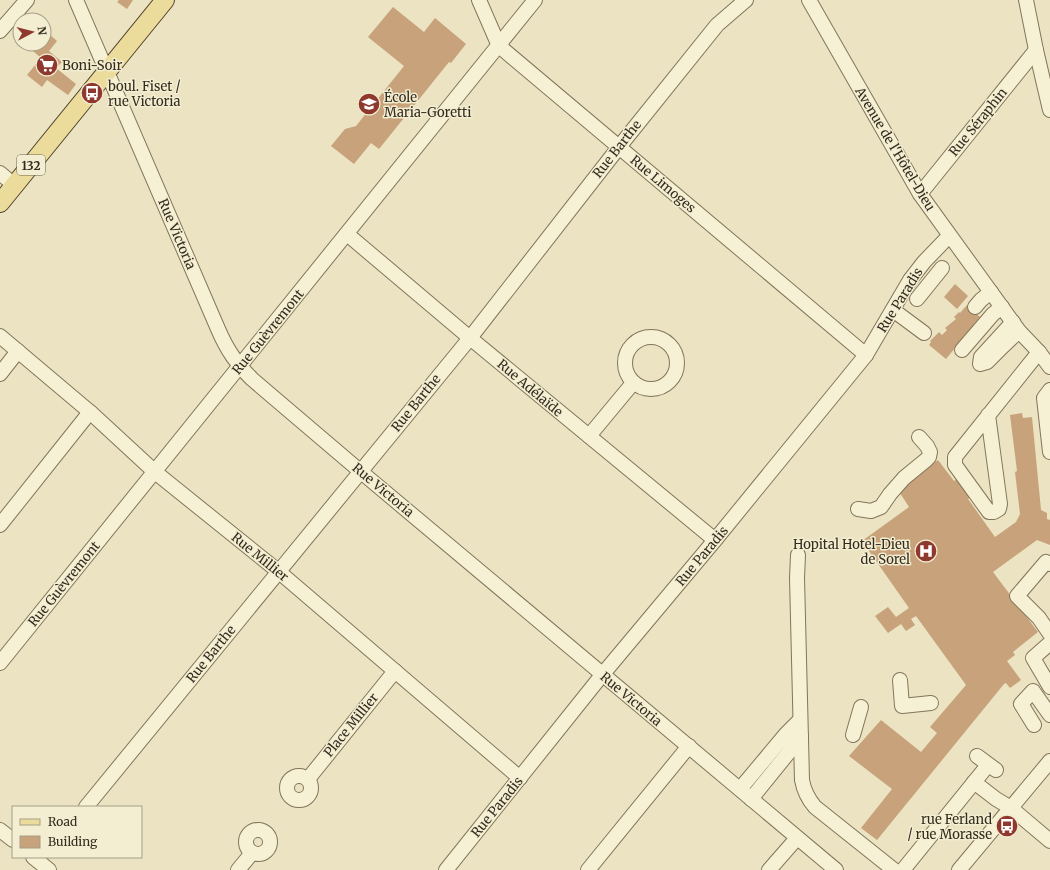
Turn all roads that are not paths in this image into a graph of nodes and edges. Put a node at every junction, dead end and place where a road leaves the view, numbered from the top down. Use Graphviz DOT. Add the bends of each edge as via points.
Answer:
graph roads {
  1 [pos="27,0"];
  2 [pos="76,0"];
  3 [pos="165,0"];
  4 [pos="479,0"];
  5 [pos="535,0"];
  6 [pos="746,0"];
  7 [pos="809,0"];
  8 [pos="1026,0"];
  9 [pos="0,31"];
  10 [pos="499,46"];
  11 [pos="1036,50"];
  12 [pos="107,72"];
  13 [pos="1050,110"];
  14 [pos="619,147"];
  15 [pos="0,174"];
  16 [pos="14,185"];
  17 [pos="920,194"];
  18 [pos="0,203"];
  19 [pos="347,234"];
  20 [pos="949,236"];
  21 [pos="942,268"];
  22 [pos="910,280"];
  23 [pos="991,292"];
  24 [pos="1002,307"];
  25 [pos="975,308"];
  26 [pos="893,310"];
  27 [pos="924,333"];
  28 [pos="0,336"];
  29 [pos="470,338"];
  30 [pos="962,350"];
  31 [pos="18,351"];
  32 [pos="1039,352"];
  33 [pos="866,355"];
  34 [pos="240,366"];
  35 [pos="1050,367"];
  36 [pos="0,374"];
  37 [pos="633,383"];
  38 [pos="1050,390"];
  39 [pos="90,412"];
  40 [pos="988,415"];
  41 [pos="589,436"];
  42 [pos="919,437"];
  43 [pos="1050,452"];
  44 [pos="360,471"];
  45 [pos="155,472"];
  46 [pos="858,509"];
  47 [pos="0,525"];
  48 [pos="715,540"];
  49 [pos="798,555"];
  50 [pos="1050,564"];
  51 [pos="278,571"];
  52 [pos="1050,634"];
  53 [pos="1050,644"];
  54 [pos="0,663"];
  55 [pos="395,671"];
  56 [pos="602,675"];
  57 [pos="1046,676"];
  58 [pos="900,680"];
  59 [pos="1050,687"];
  60 [pos="931,703"];
  61 [pos="860,707"];
  62 [pos="1050,715"];
  63 [pos="800,720"];
  64 [pos="1034,725"];
  65 [pos="853,734"];
  66 [pos="797,739"];
  67 [pos="688,746"];
  68 [pos="1050,761"];
  69 [pos="987,764"];
  70 [pos="520,778"];
  71 [pos="308,779"];
  72 [pos="976,779"];
  73 [pos="746,795"];
  74 [pos="87,806"];
  75 [pos="1011,808"];
  76 [pos="0,830"];
  77 [pos="797,838"];
  78 [pos="12,839"];
  79 [pos="1050,841"];
  80 [pos="252,853"];
  81 [pos="238,870"];
  82 [pos="447,870"];
  83 [pos="588,870"];
  84 [pos="769,870"];
  85 [pos="836,870"];
  86 [pos="894,870"];
  87 [pos="903,870"];
  88 [pos="959,870"];
  1 -- 9 [label="street"];
  2 -- 12 [label="street, Rue Victoria"];
  3 -- 12 [label="main road, 132"];
  4 -- 10 [label="street, Rue Limoges"];
  5 -- 10 [label="street, Rue Guèvremont"];
  6 -- 14 [label="street, Rue Barthe" via="717,25"];
  7 -- 17 [label="street, Avenue de l'Hôtel-Dieu"];
  8 -- 11 [label="street"];
  10 -- 14 [label="street, Rue Limoges"];
  10 -- 19 [label="street, Rue Guèvremont"];
  11 -- 13 [label="street"];
  11 -- 17 [label="street, Rue Séraphin"];
  12 -- 16 [label="main road, 132"];
  12 -- 34 [label="street, Rue Victoria" via="222,338"];
  14 -- 29 [label="street, Rue Barthe"];
  14 -- 33 [label="street, Rue Limoges"];
  15 -- 16 [label="street"];
  16 -- 18 [label="main road, 132"];
  17 -- 20 [label="street, Avenue de l'Hôtel-Dieu"];
  19 -- 29 [label="street, Rue Adélaïde"];
  19 -- 34 [label="street, Rue Guèvremont"];
  20 -- 22 [label="street, Rue Paradis"];
  20 -- 23 [label="street, Avenue de l'Hôtel-Dieu"];
  21 -- 22 [label="street" via="921,295"];
  22 -- 26 [label="street, Rue Paradis"];
  23 -- 24 [label="street, Avenue de l'Hôtel-Dieu"];
  23 -- 25 [label="street"];
  24 -- 30 [label="street"];
  24 -- 32 [label="street, Avenue de l'Hôtel-Dieu"];
  26 -- 27 [label="street"];
  26 -- 33 [label="street, Rue Paradis"];
  28 -- 31 [label="street, Rue Millier"];
  29 -- 41 [label="street, Rue Adélaïde"];
  29 -- 44 [label="street, Rue Barthe"];
  31 -- 36 [label="street"];
  31 -- 39 [label="street, Rue Millier"];
  32 -- 35 [label="street, Avenue de l'Hôtel-Dieu"];
  32 -- 40 [label="street"];
  33 -- 48 [label="street, Rue Paradis"];
  34 -- 44 [label="street, Rue Victoria"];
  34 -- 45 [label="street, Rue Guèvremont"];
  37 -- 41 [label="street"];
  38 -- 43 [label="street" via="1044,398"];
  39 -- 45 [label="street, Rue Millier"];
  39 -- 47 [label="street"];
  40 -- 40 [label="street" via="955,457 955,465 989,512 994,512 999,509 1000,504"];
  41 -- 48 [label="street, Rue Adélaïde"];
  42 -- 46 [label="street" via="928,446 929,457 904,478 881,507 871,510"];
  44 -- 51 [label="street, Rue Barthe"];
  44 -- 56 [label="street, Rue Victoria"];
  45 -- 51 [label="street, Rue Millier"];
  45 -- 54 [label="street, Rue Guèvremont"];
  48 -- 56 [label="street, Rue Paradis"];
  49 -- 63 [label="street"];
  50 -- 52 [label="street" via="1046,562 1017,596 1039,618"];
  51 -- 55 [label="street, Rue Millier"];
  51 -- 74 [label="street, Rue Barthe"];
  53 -- 57 [label="street" via="1033,658"];
  55 -- 70 [label="street, Rue Millier"];
  55 -- 71 [label="street, Place Millier"];
  56 -- 67 [label="street, Rue Victoria"];
  56 -- 70 [label="street, Rue Paradis"];
  57 -- 59 [label="street"];
  58 -- 60 [label="street" via="902,706"];
  61 -- 65 [label="street"];
  62 -- 64 [label="street" via="1033,691 1021,704"];
  63 -- 66 [label="street"];
  63 -- 73 [label="street" via="786,734"];
  66 -- 73 [label="street" via="784,749"];
  66 -- 86 [label="street" via="802,780 807,797"];
  67 -- 73 [label="street, Rue Victoria"];
  67 -- 83 [label="street"];
  68 -- 75 [label="street"];
  69 -- 72 [label="street"];
  70 -- 82 [label="street, Rue Paradis"];
  72 -- 75 [label="street" via="996,799"];
  72 -- 87 [label="street"];
  73 -- 77 [label="street, Rue Victoria"];
  75 -- 79 [label="street"];
  75 -- 88 [label="street"];
  76 -- 78 [label="street"];
  77 -- 84 [label="street"];
  77 -- 85 [label="street, Rue Victoria"];
  80 -- 81 [label="street"];
}
